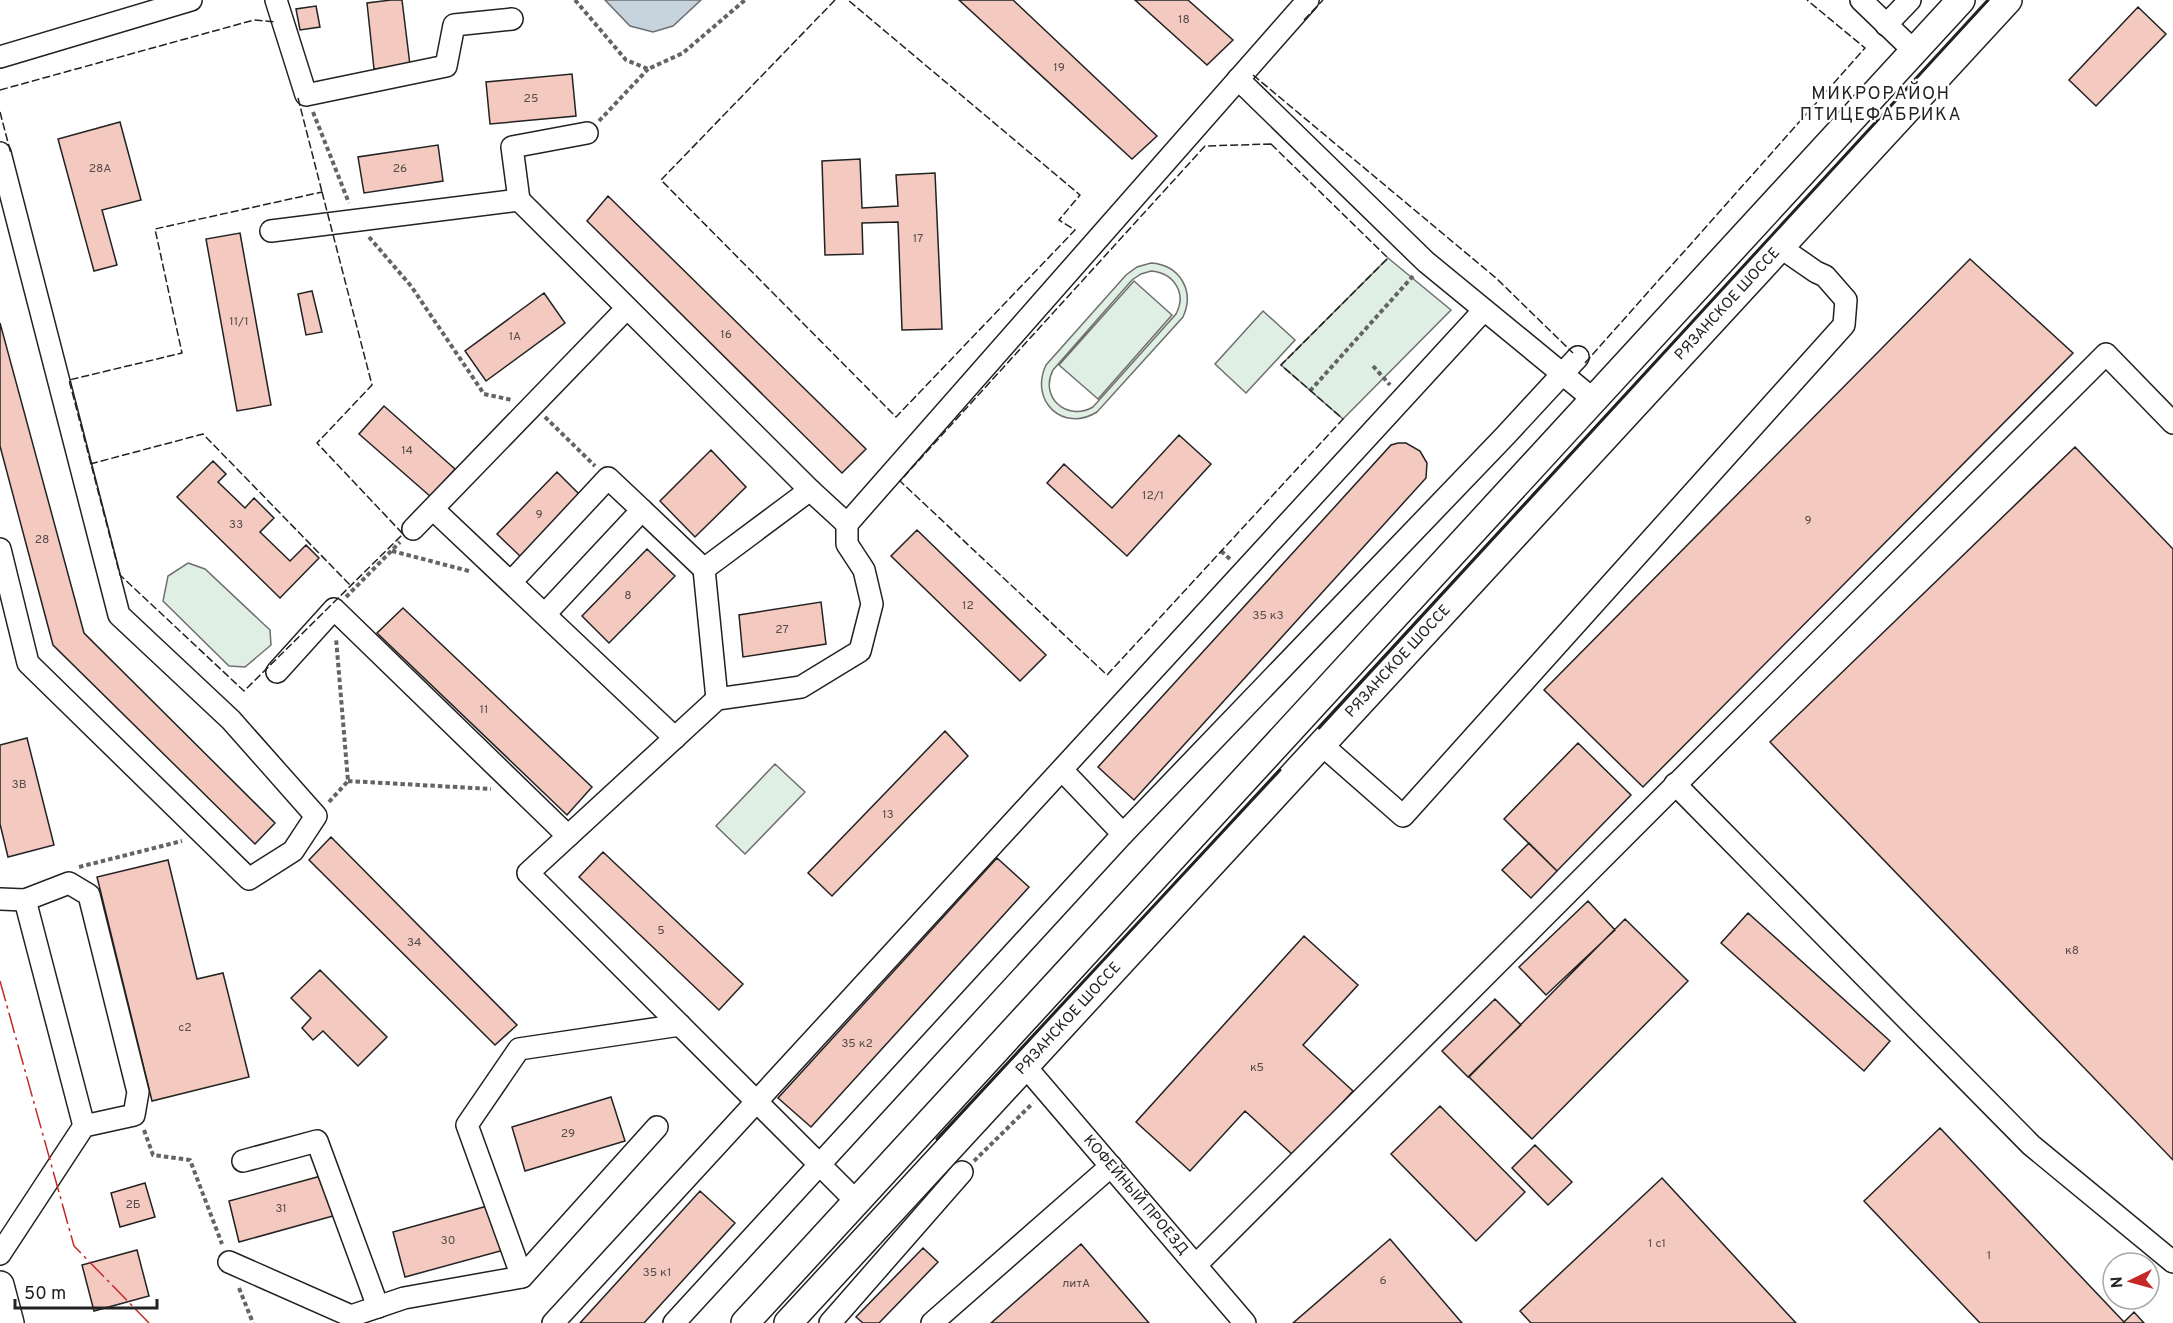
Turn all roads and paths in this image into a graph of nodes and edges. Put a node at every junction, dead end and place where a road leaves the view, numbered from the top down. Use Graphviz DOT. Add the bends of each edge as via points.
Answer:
graph roads {
  1 [pos="191,0"];
  2 [pos="276,0"];
  3 [pos="574,0"];
  4 [pos="745,0"];
  5 [pos="1308,0"];
  6 [pos="1861,0"];
  7 [pos="1910,0"];
  8 [pos="1961,0"];
  9 [pos="2008,0"];
  10 [pos="512,19"];
  11 [pos="1886,25"];
  12 [pos="1914,51"];
  13 [pos="0,57"];
  14 [pos="648,69"];
  15 [pos="1238,79"];
  16 [pos="306,95"];
  17 [pos="586,133"];
  18 [pos="0,153"];
  19 [pos="519,200"];
  20 [pos="356,221"];
  21 [pos="271,231"];
  22 [pos="1780,247"];
  23 [pos="1426,262"];
  24 [pos="627,308"];
  25 [pos="1484,310"];
  26 [pos="1578,357"];
  27 [pos="1561,373"];
  28 [pos="1310,391"];
  29 [pos="1593,399"];
  30 [pos="533,405"];
  31 [pos="2173,423"];
  32 [pos="608,478"];
  33 [pos="810,490"];
  34 [pos="433,508"];
  35 [pos="642,510"];
  36 [pos="847,524"];
  37 [pos="413,529"];
  38 [pos="0,549"];
  39 [pos="391,551"];
  40 [pos="704,569"];
  41 [pos="478,573"];
  42 [pos="511,582"];
  43 [pos="334,609"];
  44 [pos="545,614"];
  45 [pos="277,672"];
  46 [pos="717,699"];
  47 [pos="675,738"];
  48 [pos="1322,745"];
  49 [pos="1062,770"];
  50 [pos="348,781"];
  51 [pos="1675,784"];
  52 [pos="519,790"];
  53 [pos="316,816"];
  54 [pos="1123,834"];
  55 [pos="205,836"];
  56 [pos="568,836"];
  57 [pos="69,883"];
  58 [pos="0,899"];
  59 [pos="25,900"];
  60 [pos="680,1024"];
  61 [pos="1025,1066"];
  62 [pos="756,1100"];
  63 [pos="134,1115"];
  64 [pos="84,1126"];
  65 [pos="657,1127"];
  66 [pos="243,1161"];
  67 [pos="820,1164"];
  68 [pos="1111,1166"];
  69 [pos="962,1172"];
  70 [pos="857,1202"];
  71 [pos="0,1254"];
  72 [pos="229,1262"];
  73 [pos="2173,1262"];
  74 [pos="1196,1264"];
  75 [pos="522,1277"];
  76 [pos="0,1285"];
  77 [pos="378,1307"];
  78 [pos="355,1320"];
  79 [pos="10,1323"];
  80 [pos="253,1323"];
  81 [pos="553,1323"];
  82 [pos="674,1323"];
  83 [pos="745,1323"];
  84 [pos="788,1323"];
  85 [pos="830,1323"];
  86 [pos="932,1323"];
  87 [pos="1245,1323"];
  1 -- 13 [label="lane"];
  2 -- 16 [label="lane"];
  3 -- 14 [label="path" via="626,60"];
  4 -- 14 [label="path" via="683,54"];
  5 -- 15 [label="lane"];
  6 -- 11 [label="lane"];
  7 -- 11 [label="lane"];
  8 -- 12 [label="main road"];
  9 -- 22 [label="main road, РЯЗАНСКОЕ ШОССЕ"];
  10 -- 16 [label="lane" via="454,25 446,66"];
  11 -- 12 [label="lane"];
  12 -- 29 [label="main road"];
  14 -- 17 [label="path"];
  15 -- 23 [label="lane"];
  15 -- 36 [label="lane"];
  16 -- 20 [label="path"];
  17 -- 19 [label="lane" via="512,147"];
  18 -- 53 [label="lane" via="119,615 231,720"];
  19 -- 20 [label="lane"];
  19 -- 24 [label="lane"];
  20 -- 21 [label="lane"];
  20 -- 30 [label="path" via="411,286 484,394"];
  22 -- 48 [label="main road, РЯЗАНСКОЕ ШОССЕ"];
  22 -- 48 [label="lane" via="1825,276 1846,300 1844,324 1403,816"];
  23 -- 25 [label="lane"];
  23 -- 28 [label="path"];
  24 -- 30 [label="lane"];
  24 -- 33 [label="lane"];
  25 -- 27 [label="lane"];
  25 -- 49 [label="lane"];
  26 -- 27 [label="lane"];
  27 -- 29 [label="lane"];
  27 -- 54 [label="lane"];
  29 -- 70 [label="main road"];
  30 -- 32 [label="path"];
  30 -- 34 [label="lane"];
  31 -- 51 [label="lane" via="2106,354"];
  32 -- 35 [label="lane"];
  32 -- 42 [label="lane"];
  33 -- 36 [label="lane"];
  33 -- 40 [label="lane"];
  34 -- 37 [label="lane"];
  34 -- 42 [label="lane"];
  35 -- 40 [label="lane"];
  35 -- 44 [label="lane"];
  36 -- 46 [label="lane" via="847,544 864,570 872,604 860,651 801,687"];
  37 -- 39 [label="path"];
  38 -- 55 [label="lane" via="28,663"];
  39 -- 41 [label="path"];
  39 -- 43 [label="path"];
  40 -- 46 [label="lane"];
  42 -- 44 [label="lane"];
  43 -- 45 [label="lane"];
  43 -- 50 [label="path"];
  43 -- 52 [label="lane"];
  44 -- 47 [label="lane"];
  46 -- 47 [label="lane"];
  47 -- 56 [label="lane"];
  48 -- 61 [label="main road, РЯЗАНСКОЕ ШОССЕ"];
  49 -- 54 [label="lane"];
  49 -- 62 [label="lane"];
  50 -- 52 [label="path"];
  50 -- 53 [label="path"];
  51 -- 73 [label="lane" via="2031,1145"];
  51 -- 74 [label="lane"];
  52 -- 56 [label="lane"];
  53 -- 55 [label="lane" via="293,851 249,879"];
  54 -- 67 [label="lane"];
  55 -- 57 [label="path" via="79,865"];
  56 -- 60 [label="lane" via="528,873"];
  57 -- 59 [label="lane"];
  57 -- 63 [label="lane" via="89,895 138,1092"];
  58 -- 59 [label="lane"];
  59 -- 64 [label="lane"];
  60 -- 62 [label="lane"];
  60 -- 75 [label="lane" via="519,1049 467,1125"];
  61 -- 68 [label="lane, КОФЕЙНЫЙ ПРОЕЗД"];
  61 -- 84 [label="main road, РЯЗАНСКОЕ ШОССЕ"];
  62 -- 67 [label="lane"];
  62 -- 81 [label="lane"];
  63 -- 64 [label="lane"];
  63 -- 72 [label="path" via="138,1110 153,1155 190,1160"];
  64 -- 71 [label="lane"];
  65 -- 75 [label="lane"];
  66 -- 77 [label="lane" via="317,1141"];
  67 -- 70 [label="lane"];
  67 -- 82 [label="lane"];
  68 -- 74 [label="lane, КОФЕЙНЫЙ ПРОЕЗД"];
  68 -- 86 [label="lane"];
  69 -- 85 [label="lane"];
  70 -- 83 [label="main road"];
  72 -- 78 [label="lane"];
  72 -- 80 [label="path"];
  74 -- 87 [label="lane, КОФЕЙНЫЙ ПРОЕЗД"];
  75 -- 77 [label="lane" via="404,1298"];
  76 -- 79 [label="main road"];
  77 -- 78 [label="lane"];
}
